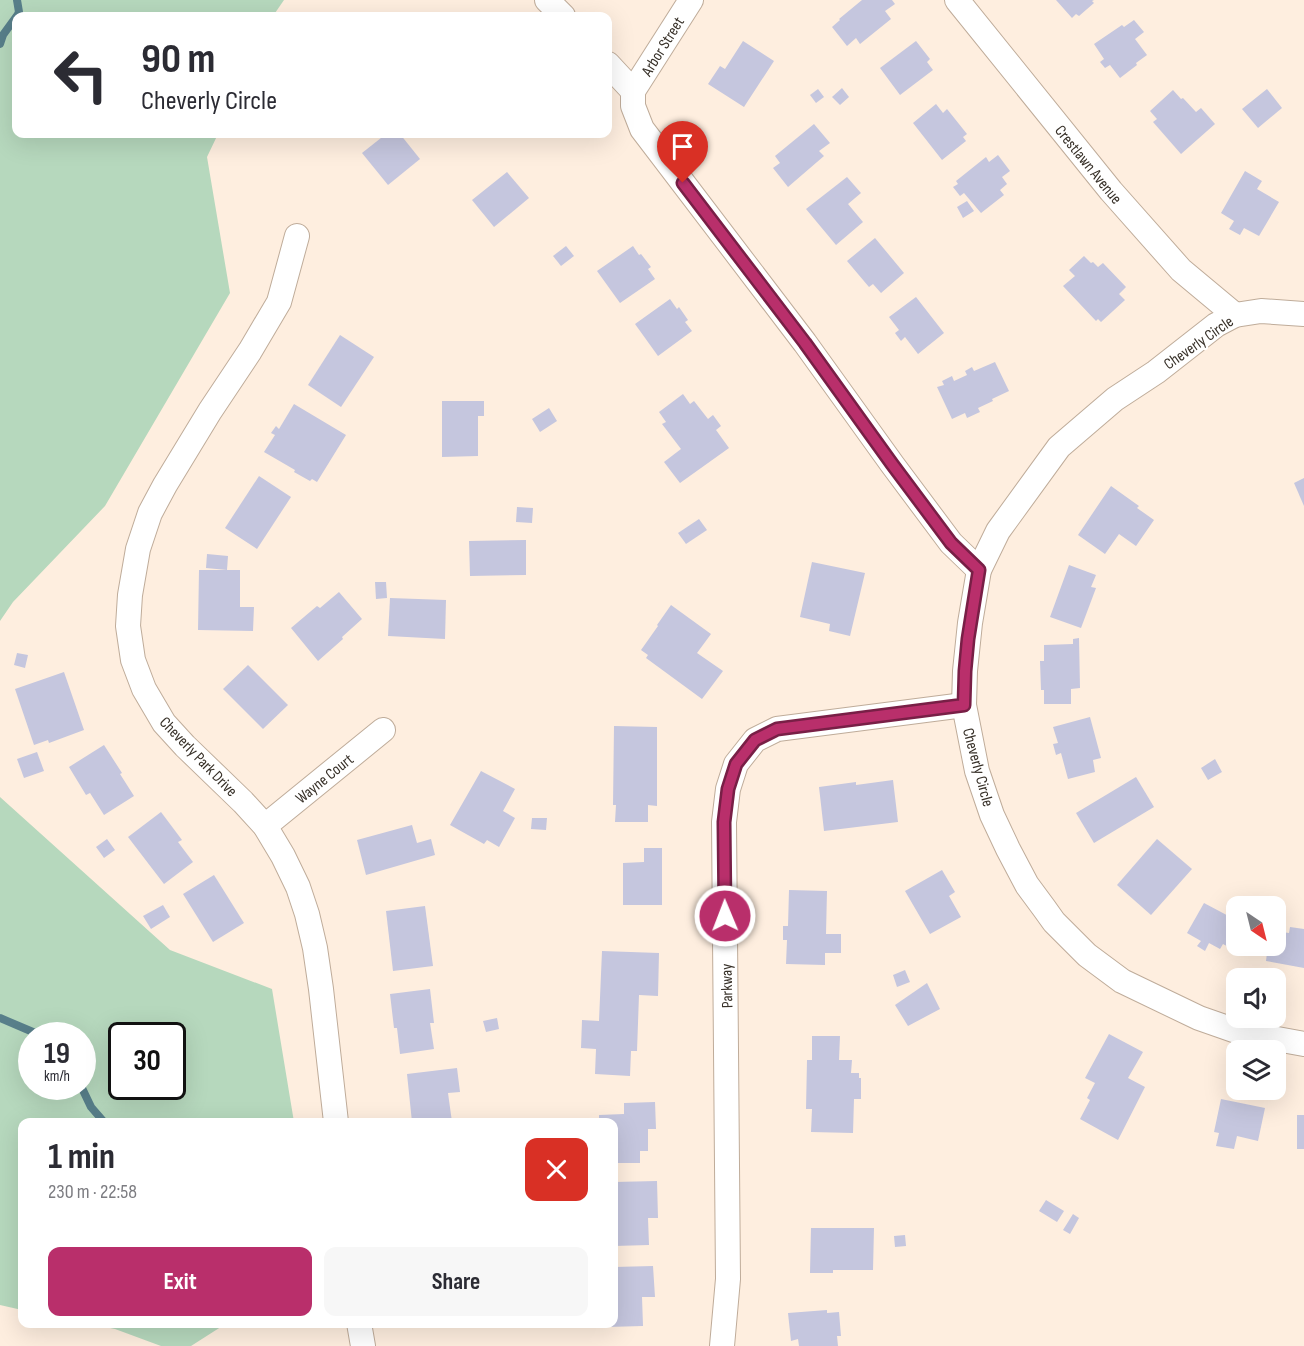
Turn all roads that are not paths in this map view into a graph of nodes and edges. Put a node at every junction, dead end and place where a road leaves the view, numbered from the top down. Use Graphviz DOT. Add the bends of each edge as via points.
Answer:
graph roads {
  1 [pos="548,0"];
  2 [pos="691,0"];
  3 [pos="957,0"];
  4 [pos="559,12"];
  5 [pos="612,68"];
  6 [pos="633,91"];
  7 [pos="297,236"];
  8 [pos="1304,314"];
  9 [pos="1235,315"];
  10 [pos="979,570"];
  11 [pos="964,705"];
  12 [pos="383,730"];
  13 [pos="265,826"];
  14 [pos="1304,1044"];
  15 [pos="336,1118"];
  16 [pos="360,1328"];
  17 [pos="363,1346"];
  18 [pos="722,1346"];
  1 -- 4 [label="street"];
  2 -- 6 [label="street, Arbor Street"];
  3 -- 9 [label="street, Crestlawn Avenue" via="1111,191 1181,270"];
  5 -- 6 [label="street"];
  6 -- 10 [label="street" via="633,106 642,129 951,543"];
  7 -- 13 [label="street, Cheverly Park Drive" via="279,302 150,513 138,549 128,626 133,660 164,723"];
  8 -- 9 [label="street, Cheverly Circle" via="1261,311"];
  9 -- 10 [label="street, Cheverly Circle" via="1115,399 1059,447 998,531"];
  10 -- 11 [label="street, Cheverly Circle" via="969,632"];
  11 -- 14 [label="street, Cheverly Circle" via="977,771 1004,841 1027,885 1054,922 1087,955 1122,981 1199,1018 1239,1032"];
  11 -- 18 [label="street, Parkway" via="777,729 755,740 736,764 724,822 728,1279"];
  12 -- 13 [label="street, Wayne Court"];
  13 -- 15 [label="street, Cheverly Park Drive" via="298,887 307,914 321,989"];
  16 -- 17 [label="street"];
}
